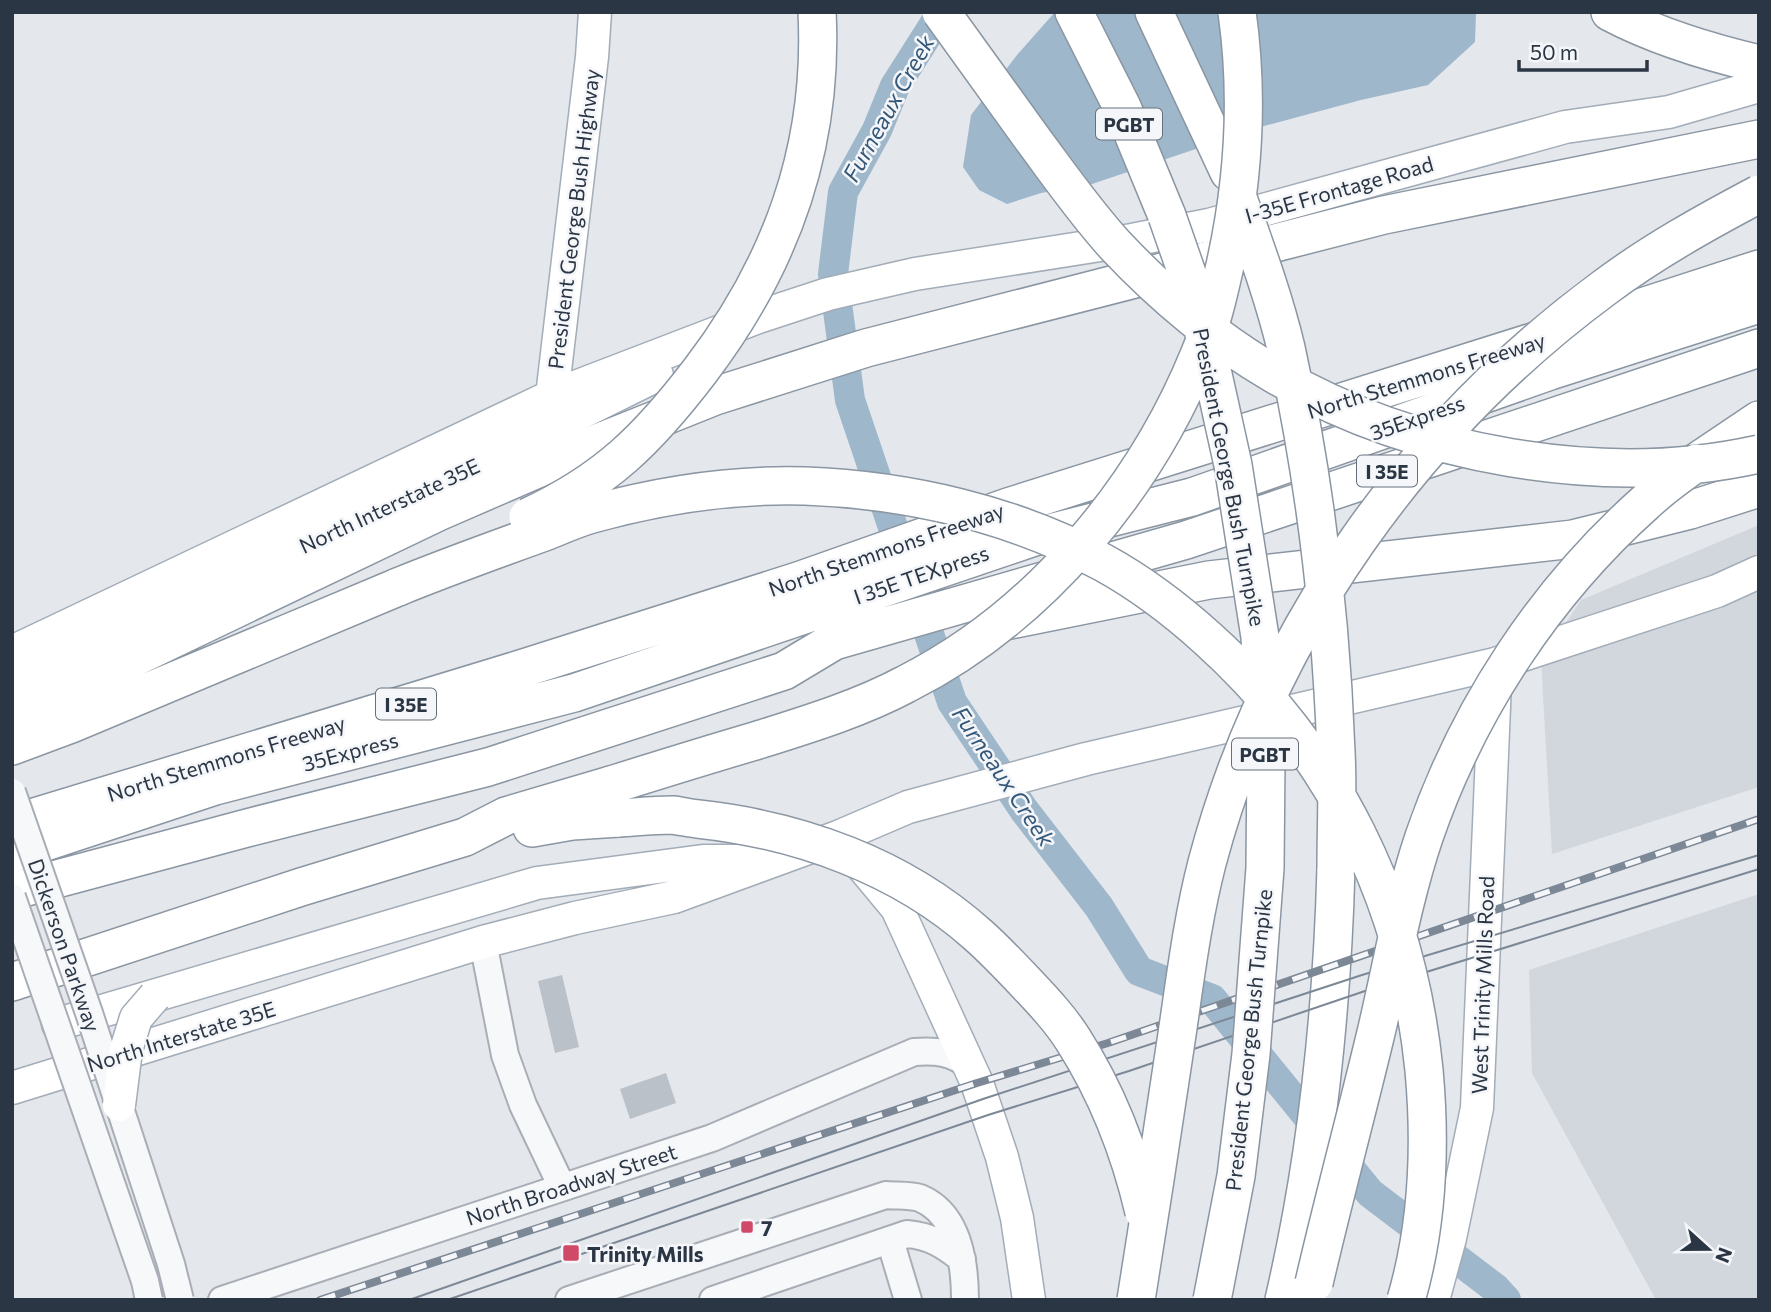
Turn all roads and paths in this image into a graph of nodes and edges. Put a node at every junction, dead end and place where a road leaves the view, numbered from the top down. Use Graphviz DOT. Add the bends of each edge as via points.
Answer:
graph roads {
  1 [pos="594,12"];
  2 [pos="817,12"];
  3 [pos="941,12"];
  4 [pos="1154,12"];
  5 [pos="1237,12"];
  6 [pos="1610,12"];
  7 [pos="1074,19"];
  8 [pos="1759,64"];
  9 [pos="1759,86"];
  10 [pos="1759,139"];
  11 [pos="1759,194"];
  12 [pos="1759,269"];
  13 [pos="915,274"];
  14 [pos="1759,304"];
  15 [pos="1759,348"];
  16 [pos="555,410"];
  17 [pos="1759,420"];
  18 [pos="1759,454"];
  19 [pos="1759,488"];
  20 [pos="1034,537"];
  21 [pos="1759,572"];
  22 [pos="398,587"];
  23 [pos="803,596"];
  24 [pos="838,649"];
  25 [pos="12,652"];
  26 [pos="50,661"];
  27 [pos="1495,664"];
  28 [pos="12,671"];
  29 [pos="12,679"];
  30 [pos="12,716"];
  31 [pos="12,746"];
  32 [pos="12,792"];
  33 [pos="12,824"];
  34 [pos="465,837"];
  35 [pos="838,837"];
  36 [pos="12,853"];
  37 [pos="771,861"];
  38 [pos="12,891"];
  39 [pos="12,897"];
  40 [pos="483,942"];
  41 [pos="12,982"];
  42 [pos="155,996"];
  43 [pos="939,996"];
  44 [pos="89,1013"];
  45 [pos="58,1024"];
  46 [pos="914,1052"];
  47 [pos="970,1066"];
  48 [pos="12,1088"];
  49 [pos="119,1105"];
  50 [pos="562,1187"];
  51 [pos="890,1240"];
  52 [pos="962,1259"];
  53 [pos="149,1300"];
  54 [pos="180,1300"];
  55 [pos="222,1300"];
  56 [pos="569,1300"];
  57 [pos="713,1300"];
  58 [pos="908,1300"];
  59 [pos="965,1300"];
  60 [pos="1029,1300"];
  61 [pos="1136,1300"];
  62 [pos="1157,1300"];
  63 [pos="1212,1300"];
  64 [pos="1284,1300"];
  65 [pos="1305,1300"];
  66 [pos="1406,1300"];
  67 [pos="1433,1300"];
  1 -- 16 [label="main road, President George Bush Highway"];
  2 -- 22 [label="highway, bridge" via="817,78 802,171 773,254 710,357 659,422 608,471"];
  3 -- 18 [label="highway, bridge" via="1057,174 1114,244 1173,301 1274,374 1404,431 1533,461 1668,468"];
  4 -- 64 [label="highway, bridge" via="1228,172 1285,346 1318,536 1329,634 1336,753 1333,958 1320,1106"];
  5 -- 34 [label="highway, bridge" via="1244,87 1241,173 1212,316 1200,352 1158,437 1124,491 1063,564 979,640 905,685 786,731 506,816"];
  6 -- 8 [label="highway" via="1669,38"];
  7 -- 63 [label="highway, President George Bush Turnpike / PGBT, bridge" via="1143,157 1197,302 1233,465 1260,637 1266,827 1259,964 1236,1176"];
  9 -- 13 [label="main road, I-35E Frontage Road" via="1669,111 1564,127 1209,225"];
  10 -- 30 [label="highway" via="1384,215 866,348 715,396 438,512"];
  11 -- 61 [label="highway, bridge" via="1605,287 1474,400 1393,491 1298,638 1244,751 1207,863 1186,968"];
  12 -- 23 [label="highway, North Stemmons Freeway / I 35E, bridge" via="1008,507"];
  13 -- 16 [label="main road, North Interstate 35E" via="828,294 758,317"];
  14 -- 20 [label="highway, 35Express" via="1550,371 1192,497"];
  15 -- 24 [label="highway, I 35E" via="1186,540"];
  16 -- 25 [label="main road, North Interstate 35E"];
  16 -- 26 [label="main road, North Interstate 35E" via="478,464"];
  17 -- 65 [label="highway, bridge" via="1698,461 1609,536 1540,617 1467,732 1411,881 1314,1283"];
  19 -- 24 [label="highway, bridge" via="1573,539 1209,580"];
  20 -- 23 [label="highway, I 35E TEXpress"];
  21 -- 27 [label="main road, North Interstate 35E" via="1717,591"];
  22 -- 31 [label="highway"];
  22 -- 66 [label="highway, bridge" via="599,512 698,493 803,486 888,494 1007,520 1136,582 1218,648 1291,728 1344,808 1381,885 1413,990 1426,1091 1426,1196"];
  23 -- 33 [label="highway, North Stemmons Freeway / I 35E" via="511,672"];
  23 -- 36 [label="highway, 35Express" via="574,693 215,786"];
  24 -- 38 [label="highway" via="488,768"];
  26 -- 28 [label="main road"];
  26 -- 29 [label="main road, North Interstate 35E"];
  27 -- 35 [label="main road, North Interstate 35E" via="1086,759 908,807"];
  27 -- 67 [label="main road, West Trinity Mills Road" via="1477,1108"];
  32 -- 44 [label="street, Dickerson Parkway, bridge"];
  34 -- 41 [label="highway"];
  34 -- 62 [label="highway, bridge" via="619,818 673,815 725,821 785,834 855,858 945,909 977,934 1052,1011 1089,1066 1135,1176 1151,1242"];
  35 -- 37 [label="main road, North Interstate 35E"];
  35 -- 43 [label="main road" via="897,908"];
  37 -- 40 [label="main road, North Interstate 35E" via="674,897"];
  37 -- 42 [label="main road" via="703,861 537,883"];
  39 -- 45 [label="street, Dickerson Parkway, bridge"];
  40 -- 48 [label="main road, North Interstate 35E"];
  40 -- 50 [label="street" via="505,1055"];
  42 -- 44 [label="main road"];
  42 -- 49 [label="main road, bridge" via="136,1018 126,1050"];
  43 -- 46 [label="street" via="933,1028"];
  43 -- 47 [label="main road"];
  44 -- 45 [label="main road"];
  44 -- 49 [label="street, Dickerson Parkway, bridge"];
  45 -- 53 [label="street, Dickerson Parkway, bridge"];
  46 -- 47 [label="street, North Broadway Street" via="937,1051"];
  46 -- 50 [label="street, North Broadway Street" via="712,1138"];
  47 -- 60 [label="main road" via="1002,1157"];
  49 -- 54 [label="street, Dickerson Parkway, bridge"];
  50 -- 55 [label="street, North Broadway Street"];
  51 -- 52 [label="street" via="908,1234 925,1236"];
  51 -- 57 [label="street"];
  51 -- 58 [label="street"];
  52 -- 56 [label="street" via="939,1210 918,1197 886,1195"];
  52 -- 59 [label="street"];
}
